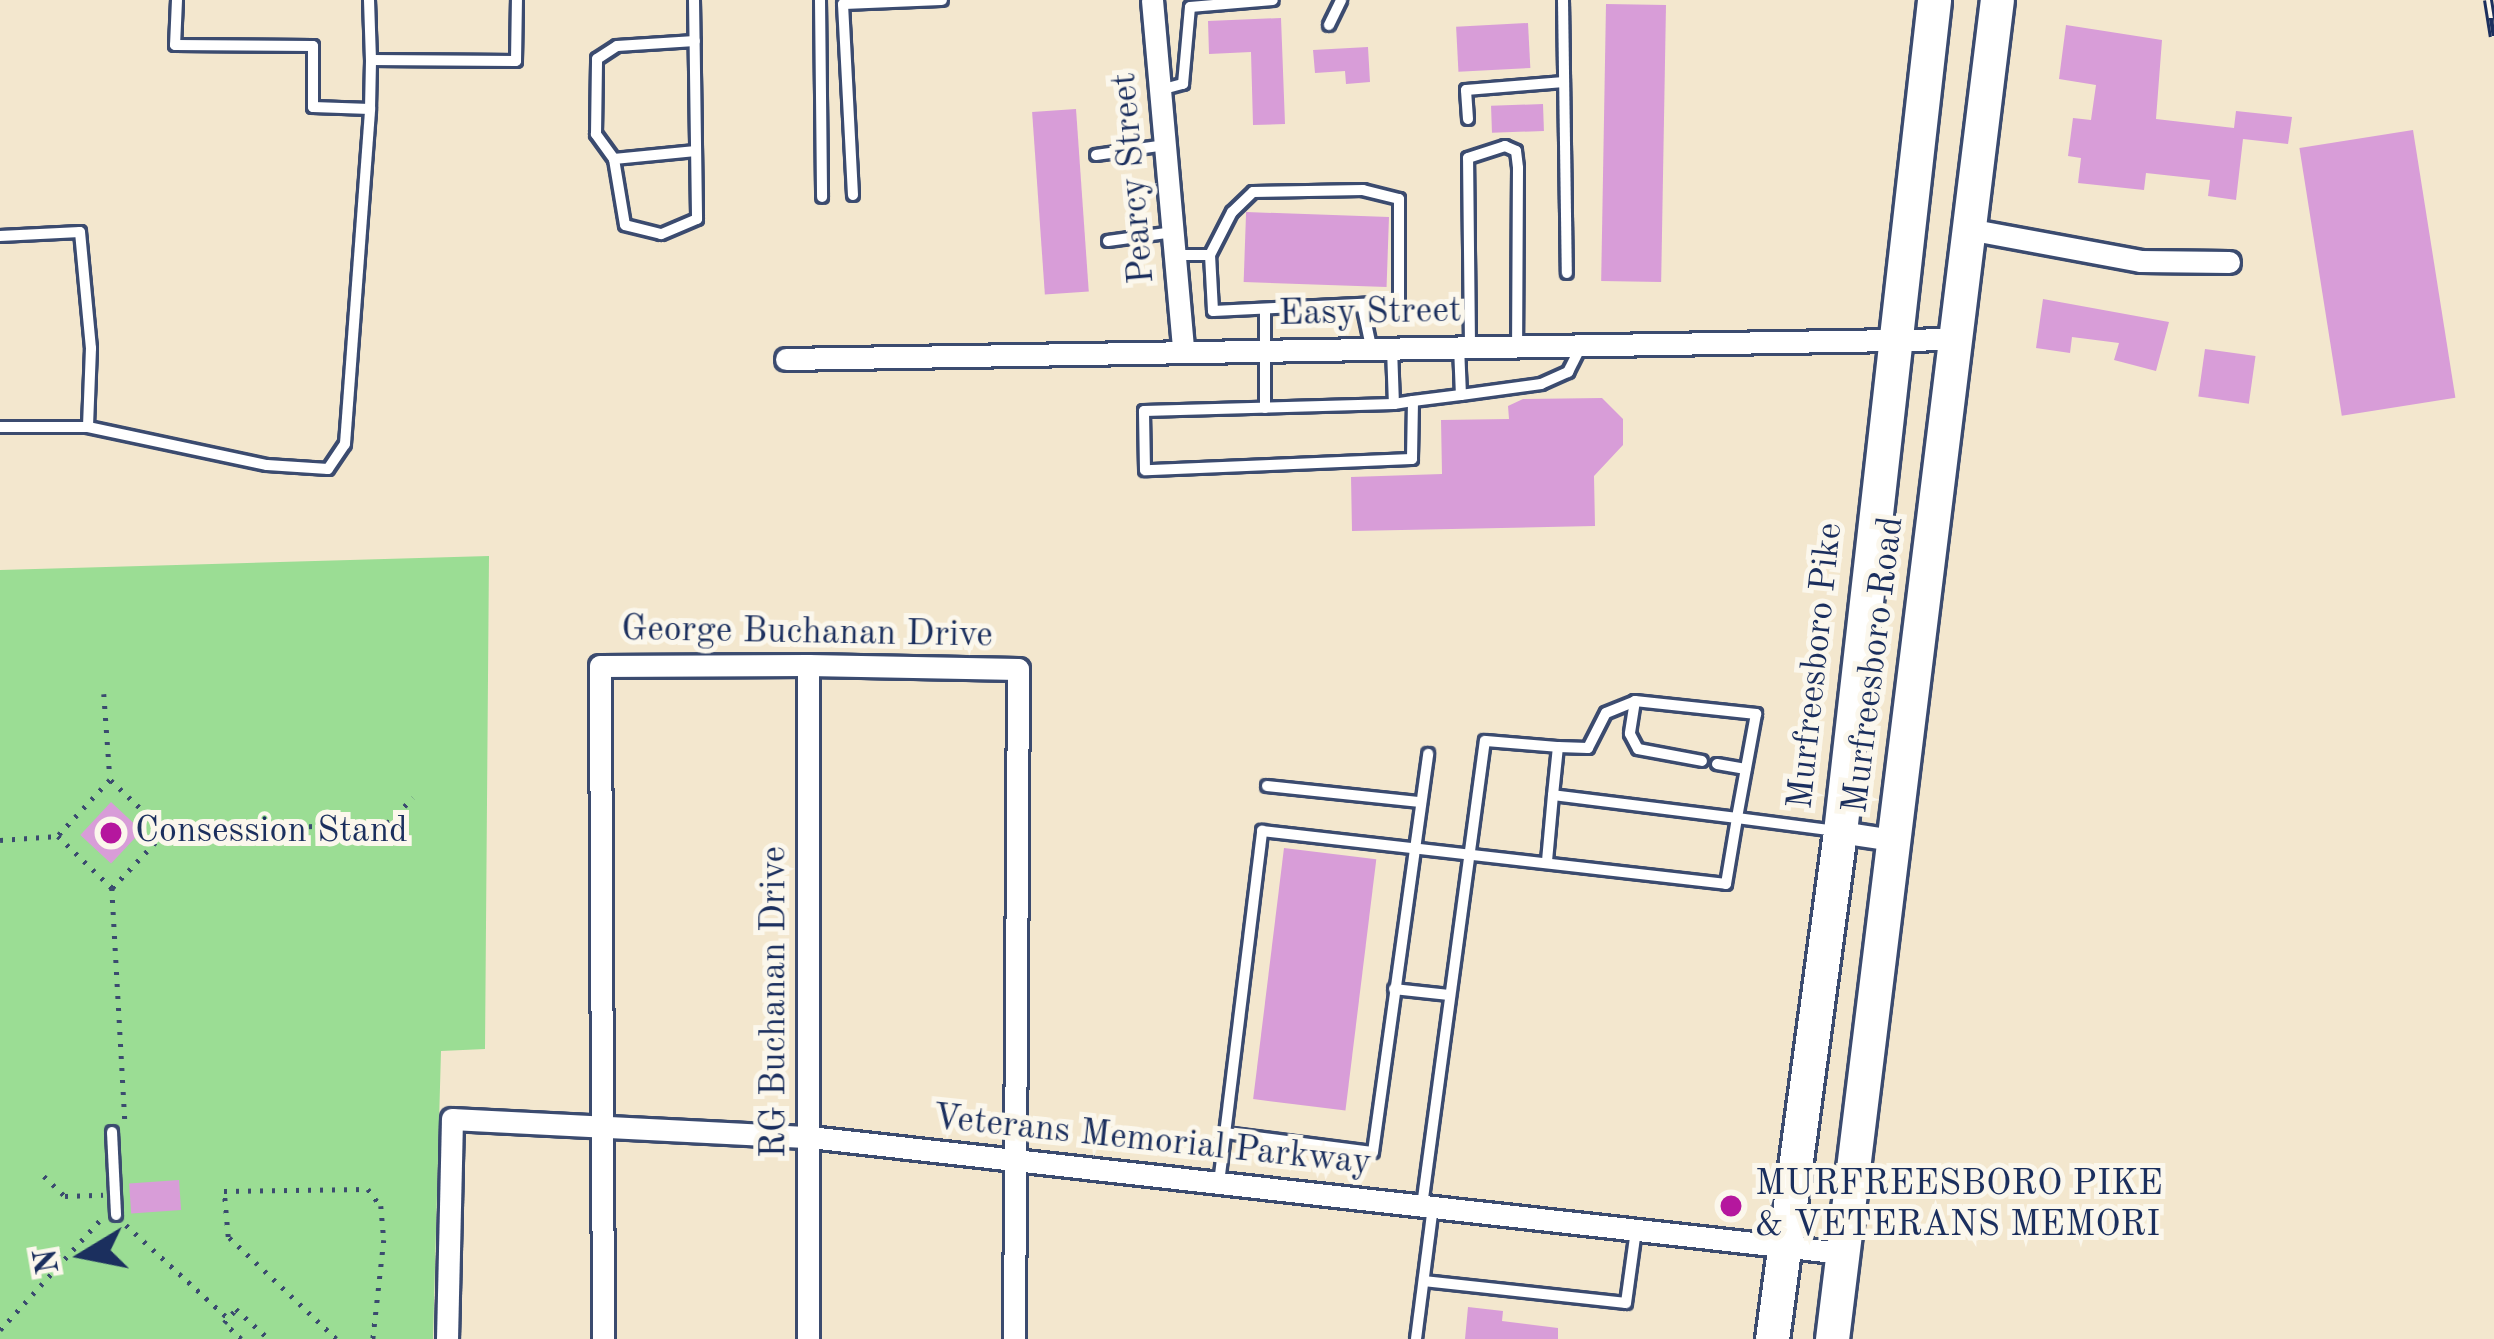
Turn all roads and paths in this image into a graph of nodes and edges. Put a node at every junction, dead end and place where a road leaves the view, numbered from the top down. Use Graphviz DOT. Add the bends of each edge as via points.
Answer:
graph roads {
  1 [pos="177,0"];
  2 [pos="369,0"];
  3 [pos="517,0"];
  4 [pos="694,0"];
  5 [pos="820,0"];
  6 [pos="942,0"];
  7 [pos="1152,0"];
  8 [pos="1273,0"];
  9 [pos="1341,0"];
  10 [pos="1562,0"];
  11 [pos="1934,0"];
  12 [pos="1997,0"];
  13 [pos="1231,2"];
  14 [pos="1329,26"];
  15 [pos="694,41"];
  16 [pos="370,60"];
  17 [pos="1564,82"];
  18 [pos="1160,90"];
  19 [pos="370,109"];
  20 [pos="1468,119"];
  21 [pos="1165,145"];
  22 [pos="696,151"];
  23 [pos="1096,155"];
  24 [pos="614,160"];
  25 [pos="853,195"];
  26 [pos="822,197"];
  27 [pos="1968,230"];
  28 [pos="1173,232"];
  29 [pos="0,236"];
  30 [pos="1108,241"];
  31 [pos="1174,255"];
  32 [pos="1210,256"];
  33 [pos="2229,262"];
  34 [pos="1567,273"];
  35 [pos="1364,309"];
  36 [pos="1265,312"];
  37 [pos="1954,339"];
  38 [pos="1890,340"];
  39 [pos="1582,344"];
  40 [pos="1517,345"];
  41 [pos="1465,346"];
  42 [pos="1381,347"];
  43 [pos="1263,348"];
  44 [pos="1183,350"];
  45 [pos="786,359"];
  46 [pos="1461,395"];
  47 [pos="1413,401"];
  48 [pos="1394,404"];
  49 [pos="1265,408"];
  50 [pos="0,427"];
  51 [pos="88,427"];
  52 [pos="808,665"];
  53 [pos="104,694"];
  54 [pos="1635,701"];
  55 [pos="1558,747"];
  56 [pos="1428,754"];
  57 [pos="1702,761"];
  58 [pos="1717,764"];
  59 [pos="1747,769"];
  60 [pos="110,780"];
  61 [pos="1267,786"];
  62 [pos="1553,795"];
  63 [pos="413,798"];
  64 [pos="1420,802"];
  65 [pos="1737,818"];
  66 [pos="165,832"];
  67 [pos="1840,832"];
  68 [pos="58,836"];
  69 [pos="0,840"];
  70 [pos="1893,840"];
  71 [pos="1413,848"];
  72 [pos="1468,854"];
  73 [pos="1547,861"];
  74 [pos="112,888"];
  75 [pos="1394,989"];
  76 [pos="1449,995"];
  77 [pos="604,1124"];
  78 [pos="118,1131"];
  79 [pos="1226,1133"];
  80 [pos="810,1137"];
  81 [pos="1016,1159"];
  82 [pos="44,1177"];
  83 [pos="1220,1183"];
  84 [pos="115,1195"];
  85 [pos="1427,1206"];
  86 [pos="116,1216"];
  87 [pos="1636,1230"];
  88 [pos="1782,1246"];
  89 [pos="1843,1253"];
  90 [pos="1424,1281"];
  91 [pos="228,1318"];
  92 [pos="0,1330"];
  93 [pos="242,1339"];
  94 [pos="269,1339"];
  95 [pos="336,1339"];
  96 [pos="373,1339"];
  97 [pos="447,1339"];
  98 [pos="602,1339"];
  99 [pos="808,1339"];
  100 [pos="1014,1339"];
  101 [pos="1416,1339"];
  102 [pos="1772,1339"];
  103 [pos="1832,1339"];
  1 -- 19 [label="lane" via="175,45 314,46 313,107"];
  2 -- 16 [label="lane"];
  3 -- 16 [label="lane" via="516,61"];
  4 -- 15 [label="lane"];
  5 -- 26 [label="lane"];
  6 -- 25 [label="lane" via="843,4"];
  7 -- 18 [label="street, Pearcy Street"];
  8 -- 13 [label="lane"];
  9 -- 14 [label="lane"];
  10 -- 17 [label="lane"];
  11 -- 38 [label="main road, Murfreesboro Pike"];
  12 -- 27 [label="main road, Murfreesboro Road"];
  13 -- 18 [label="lane" via="1190,7 1183,84"];
  15 -- 22 [label="lane"];
  15 -- 24 [label="lane" via="617,46 597,59 596,134"];
  16 -- 19 [label="lane"];
  17 -- 20 [label="lane" via="1466,90"];
  17 -- 34 [label="lane"];
  18 -- 21 [label="street, Pearcy Street"];
  19 -- 51 [label="lane" via="345,444 328,469 267,465"];
  21 -- 23 [label="lane"];
  21 -- 28 [label="street, Pearcy Street"];
  22 -- 24 [label="lane"];
  22 -- 24 [label="lane" via="697,219 662,234 625,225"];
  27 -- 33 [label="street" via="2140,261"];
  27 -- 37 [label="main road, Murfreesboro Road"];
  28 -- 30 [label="lane"];
  28 -- 31 [label="street, Pearcy Street"];
  29 -- 51 [label="lane" via="80,232 91,348"];
  31 -- 32 [label="lane"];
  31 -- 44 [label="street, Pearcy Street"];
  32 -- 35 [label="lane" via="1253,192 1363,190 1399,199 1399,302"];
  32 -- 36 [label="lane" via="1213,311"];
  35 -- 36 [label="lane"];
  35 -- 42 [label="lane"];
  36 -- 43 [label="lane"];
  37 -- 38 [label="street, Easy Street"];
  37 -- 70 [label="main road, Murfreesboro Road"];
  38 -- 39 [label="street, Easy Street"];
  38 -- 67 [label="main road, Murfreesboro Pike"];
  39 -- 40 [label="street, Easy Street"];
  39 -- 46 [label="lane" via="1568,372 1541,384"];
  40 -- 41 [label="street, Easy Street"];
  40 -- 41 [label="lane" via="1518,168 1516,151 1504,146 1468,158"];
  41 -- 42 [label="street, Easy Street"];
  41 -- 46 [label="lane"];
  42 -- 43 [label="street, Easy Street"];
  42 -- 48 [label="lane"];
  43 -- 44 [label="street, Easy Street"];
  43 -- 49 [label="lane"];
  44 -- 45 [label="street, Easy Street"];
  46 -- 47 [label="lane"];
  47 -- 48 [label="lane"];
  47 -- 49 [label="lane" via="1412,460 1145,470 1144,411"];
  48 -- 49 [label="lane"];
  50 -- 51 [label="lane"];
  52 -- 77 [label="street, George Buchanan Drive" via="600,665"];
  52 -- 80 [label="street, RG Buchanan Drive"];
  52 -- 81 [label="street, George Buchanan Drive" via="1018,669"];
  53 -- 60 [label="path"];
  54 -- 55 [label="lane" via="1606,713 1588,748"];
  54 -- 57 [label="lane" via="1630,734 1638,749"];
  54 -- 59 [label="lane" via="1756,714"];
  55 -- 62 [label="lane"];
  55 -- 72 [label="lane" via="1485,742"];
  56 -- 64 [label="lane"];
  58 -- 59 [label="lane"];
  59 -- 65 [label="lane"];
  60 -- 66 [label="path"];
  60 -- 68 [label="path"];
  61 -- 64 [label="lane"];
  62 -- 65 [label="lane"];
  62 -- 73 [label="lane"];
  63 -- 66 [label="path" via="387,823"];
  64 -- 71 [label="lane"];
  65 -- 67 [label="lane"];
  65 -- 73 [label="lane" via="1726,884"];
  66 -- 74 [label="path"];
  67 -- 70 [label="street"];
  67 -- 88 [label="main road, Murfreesboro Pike"];
  68 -- 69 [label="path"];
  68 -- 74 [label="path"];
  70 -- 89 [label="main road, Murfreesboro Road"];
  71 -- 72 [label="lane"];
  71 -- 75 [label="lane"];
  71 -- 79 [label="lane" via="1262,832"];
  72 -- 73 [label="lane"];
  72 -- 76 [label="lane"];
  74 -- 78 [label="path"];
  75 -- 76 [label="lane"];
  75 -- 79 [label="lane" via="1373,1152"];
  76 -- 85 [label="lane"];
  77 -- 80 [label="street, Veterans Memorial Parkway"];
  77 -- 97 [label="street, Veterans Memorial Parkway" via="452,1119"];
  77 -- 98 [label="street, George Buchanan Drive"];
  78 -- 84 [label="lane"];
  79 -- 83 [label="lane"];
  80 -- 81 [label="street, Veterans Memorial Parkway"];
  80 -- 99 [label="street, RG Buchanan Drive"];
  81 -- 83 [label="street, Veterans Memorial Parkway"];
  81 -- 100 [label="street, George Buchanan Drive"];
  82 -- 84 [label="path" via="65,1196"];
  83 -- 85 [label="street, Veterans Memorial Parkway"];
  84 -- 86 [label="lane"];
  85 -- 87 [label="street, Veterans Memorial Parkway"];
  85 -- 90 [label="lane"];
  86 -- 91 [label="path"];
  86 -- 92 [label="path" via="110,1210"];
  87 -- 88 [label="street, Veterans Memorial Parkway"];
  87 -- 90 [label="lane" via="1626,1303"];
  88 -- 89 [label="street, Veterans Memorial Parkway"];
  88 -- 102 [label="main road, Murfreesboro Pike"];
  89 -- 103 [label="main road, Murfreesboro Road"];
  90 -- 101 [label="lane"];
  91 -- 93 [label="path" via="224,1323"];
  91 -- 94 [label="path" via="236,1309"];
  95 -- 96 [label="path" via="228,1237 224,1192 368,1190 381,1206 384,1240"];
}
